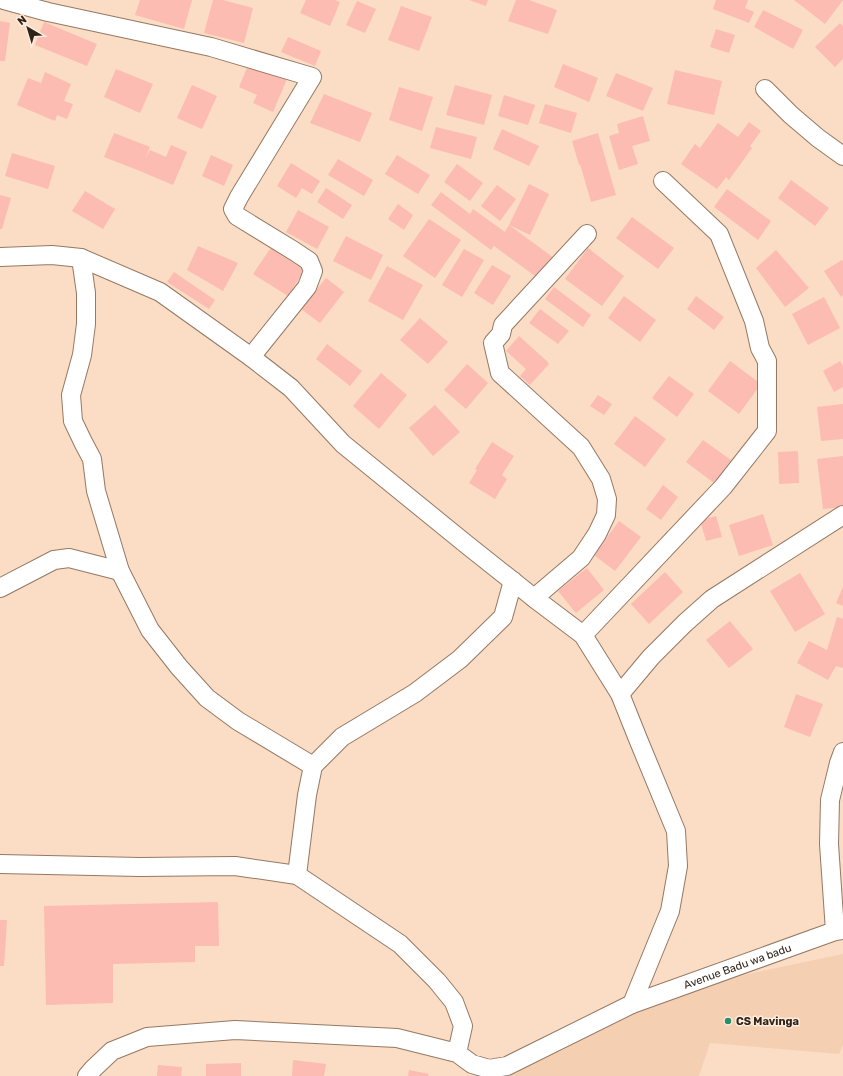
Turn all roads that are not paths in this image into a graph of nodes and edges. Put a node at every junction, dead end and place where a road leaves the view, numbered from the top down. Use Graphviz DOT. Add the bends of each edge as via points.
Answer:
graph roads {
  1 [pos="4,0"];
  2 [pos="765,89"];
  3 [pos="843,156"];
  4 [pos="663,181"];
  5 [pos="587,234"];
  6 [pos="0,257"];
  7 [pos="81,258"];
  8 [pos="251,357"];
  9 [pos="843,515"];
  10 [pos="120,571"];
  11 [pos="513,581"];
  12 [pos="0,588"];
  13 [pos="534,598"];
  14 [pos="583,635"];
  15 [pos="620,694"];
  16 [pos="843,752"];
  17 [pos="313,766"];
  18 [pos="0,864"];
  19 [pos="297,875"];
  20 [pos="839,930"];
  21 [pos="632,1004"];
  22 [pos="457,1053"];
  23 [pos="87,1076"];
  1 -- 8 [label="street" via="48,12 212,47 312,77 234,209 237,216 309,262 313,271 307,286"];
  2 -- 3 [label="street" via="791,115"];
  4 -- 14 [label="street" via="719,234 767,361 767,431 723,487"];
  5 -- 13 [label="street" via="503,325 501,334 493,343 500,373 581,447 601,479 606,499 606,515 581,558"];
  6 -- 7 [label="street" via="52,254"];
  7 -- 8 [label="street" via="160,292"];
  7 -- 10 [label="street" via="86,293 86,324 82,355 71,395 73,421 92,459 96,491"];
  8 -- 11 [label="street" via="291,388 343,444"];
  9 -- 15 [label="street" via="712,599 651,657"];
  10 -- 12 [label="street" via="69,558 54,560"];
  10 -- 17 [label="street" via="150,630 207,698 238,721"];
  11 -- 13 [label="street"];
  11 -- 17 [label="street" via="503,617 460,659 415,693 342,737"];
  13 -- 14 [label="street"];
  14 -- 15 [label="street"];
  15 -- 21 [label="street" via="676,831 678,866 670,911"];
  16 -- 20 [label="street" via="830,800 829,844"];
  17 -- 19 [label="street"];
  18 -- 19 [label="street" via="235,866"];
  19 -- 22 [label="street" via="400,944 437,981 454,1002 463,1026"];
  20 -- 21 [label="street, Avenue Badu wa badu"];
  21 -- 22 [label="street, Avenue Badu wa badu" via="507,1066 489,1069 472,1064"];
  22 -- 23 [label="street" via="397,1038 235,1030 147,1037 112,1051 92,1068"];
}
